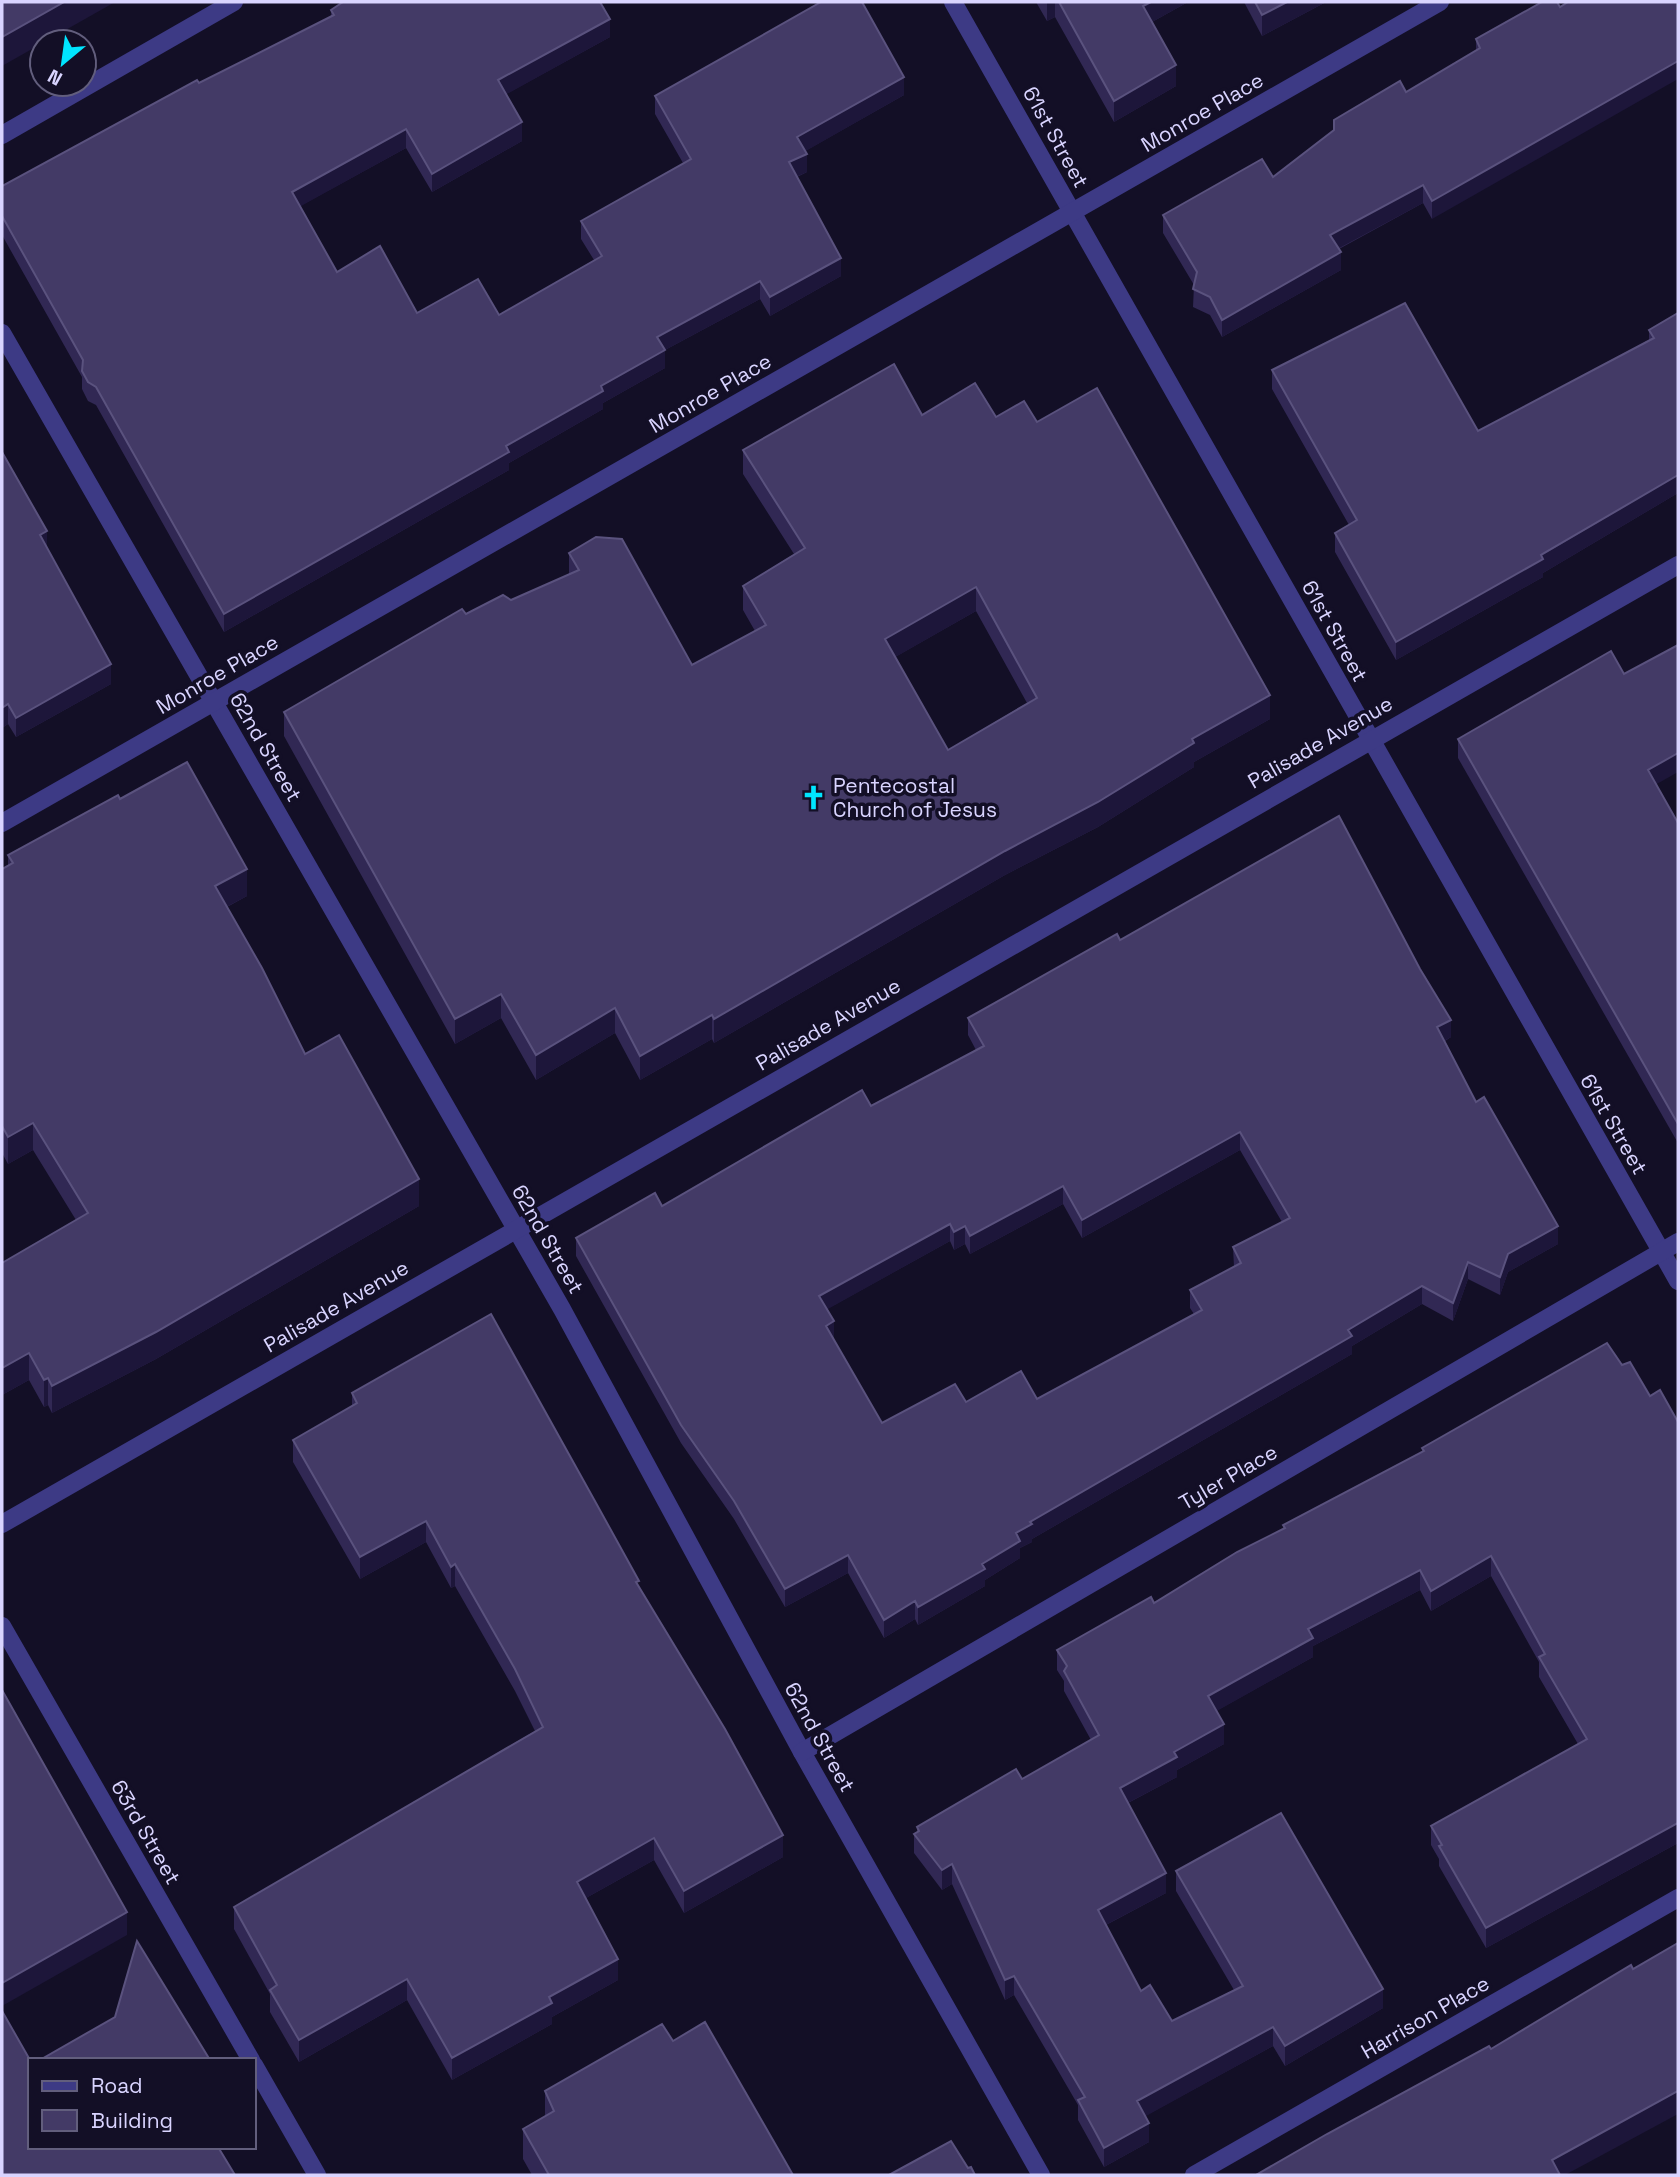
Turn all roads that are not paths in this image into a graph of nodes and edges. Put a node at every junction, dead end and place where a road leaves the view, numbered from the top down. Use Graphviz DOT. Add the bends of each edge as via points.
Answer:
graph roads {
  1 [pos="234,2"];
  2 [pos="953,2"];
  3 [pos="1440,2"];
  4 [pos="2,135"];
  5 [pos="1072,212"];
  6 [pos="2,333"];
  7 [pos="1678,565"];
  8 [pos="214,702"];
  9 [pos="1370,739"];
  10 [pos="2,823"];
  11 [pos="516,1229"];
  12 [pos="1678,1242"];
  13 [pos="1661,1252"];
  14 [pos="1678,1281"];
  15 [pos="2,1524"];
  16 [pos="2,1626"];
  17 [pos="802,1752"];
  18 [pos="1678,1898"];
  19 [pos="250,2058"];
  20 [pos="256,2068"];
  21 [pos="317,2175"];
  22 [pos="1041,2175"];
  23 [pos="1194,2175"];
  1 -- 4 [label="street"];
  2 -- 5 [label="street, 61st Street"];
  3 -- 5 [label="street, Monroe Place"];
  5 -- 8 [label="street, Monroe Place"];
  5 -- 9 [label="street, 61st Street"];
  6 -- 8 [label="street, 62nd Street"];
  7 -- 9 [label="street, Palisade Avenue"];
  8 -- 10 [label="street, Monroe Place"];
  8 -- 11 [label="street, 62nd Street"];
  9 -- 11 [label="street, Palisade Avenue"];
  9 -- 13 [label="street, 61st Street"];
  11 -- 15 [label="street, Palisade Avenue"];
  11 -- 17 [label="street, 62nd Street"];
  12 -- 13 [label="street, Tyler Place"];
  13 -- 14 [label="street, 61st Street"];
  13 -- 17 [label="street, Tyler Place"];
  16 -- 19 [label="street, 63rd Street"];
  17 -- 22 [label="street, 62nd Street"];
  18 -- 23 [label="street, Harrison Place"];
  20 -- 21 [label="street"];
}
